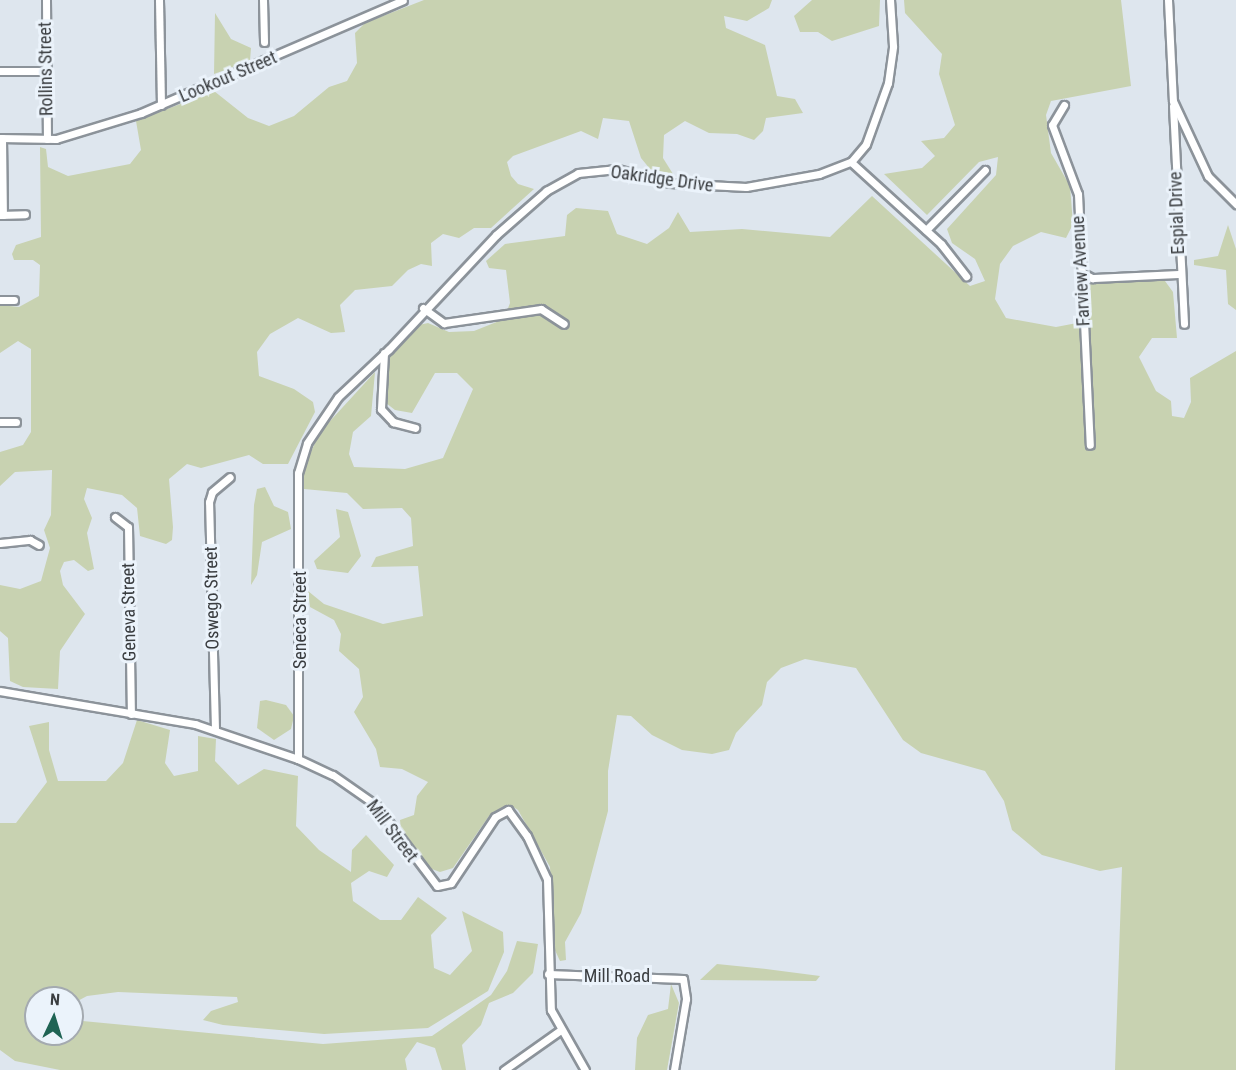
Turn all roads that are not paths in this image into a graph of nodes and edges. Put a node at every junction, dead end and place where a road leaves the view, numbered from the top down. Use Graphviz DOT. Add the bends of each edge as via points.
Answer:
graph roads {
  1 [pos="46,0"];
  2 [pos="159,0"];
  3 [pos="263,0"];
  4 [pos="403,0"];
  5 [pos="890,0"];
  6 [pos="1168,0"];
  7 [pos="264,42"];
  8 [pos="46,71"];
  9 [pos="0,72"];
  10 [pos="1173,101"];
  11 [pos="161,105"];
  12 [pos="1064,105"];
  13 [pos="1,138"];
  14 [pos="47,139"];
  15 [pos="851,162"];
  16 [pos="985,170"];
  17 [pos="1236,204"];
  18 [pos="25,214"];
  19 [pos="1,215"];
  20 [pos="926,230"];
  21 [pos="1081,272"];
  22 [pos="1180,274"];
  23 [pos="966,276"];
  24 [pos="0,300"];
  25 [pos="14,300"];
  26 [pos="423,308"];
  27 [pos="564,324"];
  28 [pos="1184,324"];
  29 [pos="384,353"];
  30 [pos="16,422"];
  31 [pos="0,423"];
  32 [pos="415,428"];
  33 [pos="1090,445"];
  34 [pos="230,477"];
  35 [pos="298,481"];
  36 [pos="115,517"];
  37 [pos="0,543"];
  38 [pos="39,545"];
  39 [pos="0,691"];
  40 [pos="131,714"];
  41 [pos="215,729"];
  42 [pos="298,759"];
  43 [pos="548,974"];
  44 [pos="560,1031"];
  45 [pos="504,1070"];
  46 [pos="585,1070"];
  47 [pos="674,1070"];
  1 -- 8 [label="street, Rollins Street"];
  2 -- 11 [label="street"];
  3 -- 7 [label="street"];
  4 -- 11 [label="street, Lookout Street"];
  5 -- 15 [label="street" via="893,46 888,83 866,144"];
  6 -- 10 [label="street, Espial Drive"];
  8 -- 9 [label="street"];
  8 -- 14 [label="street, Rollins Street"];
  10 -- 17 [label="street" via="1208,176"];
  10 -- 22 [label="street, Espial Drive"];
  11 -- 14 [label="street, Lookout Street"];
  12 -- 21 [label="street, Farview Avenue" via="1052,125 1078,194"];
  13 -- 14 [label="street, Lookout Street"];
  13 -- 19 [label="street"];
  15 -- 20 [label="street"];
  15 -- 26 [label="street, Oakridge Drive" via="819,174 746,187 670,183 617,169 578,173 546,192 496,235"];
  16 -- 20 [label="street"];
  18 -- 19 [label="street"];
  20 -- 23 [label="street"];
  21 -- 22 [label="street" via="1092,278"];
  21 -- 33 [label="street, Farview Avenue"];
  22 -- 28 [label="street, Espial Drive"];
  24 -- 25 [label="street"];
  26 -- 27 [label="street" via="444,323 541,309"];
  26 -- 29 [label="street, Oakridge Drive"];
  29 -- 32 [label="street" via="381,409 393,422"];
  29 -- 35 [label="street, Oakridge Drive" via="322,418 302,454"];
  30 -- 31 [label="street"];
  34 -- 41 [label="street, Oswego Street" via="212,492 209,502"];
  35 -- 42 [label="street, Seneca Street"];
  36 -- 40 [label="street, Geneva Street" via="128,527"];
  37 -- 38 [label="street" via="30,540"];
  39 -- 40 [label="street, Mill Street"];
  40 -- 41 [label="street, Mill Street"];
  41 -- 42 [label="street, Mill Street"];
  42 -- 43 [label="street, Mill Street" via="333,775 376,805 437,886 449,884 458,875 495,817 508,810 527,836 547,879"];
  43 -- 44 [label="street" via="551,1010"];
  43 -- 47 [label="street, Mill Road" via="669,976 685,981"];
  44 -- 45 [label="street"];
  44 -- 46 [label="street"];
}
